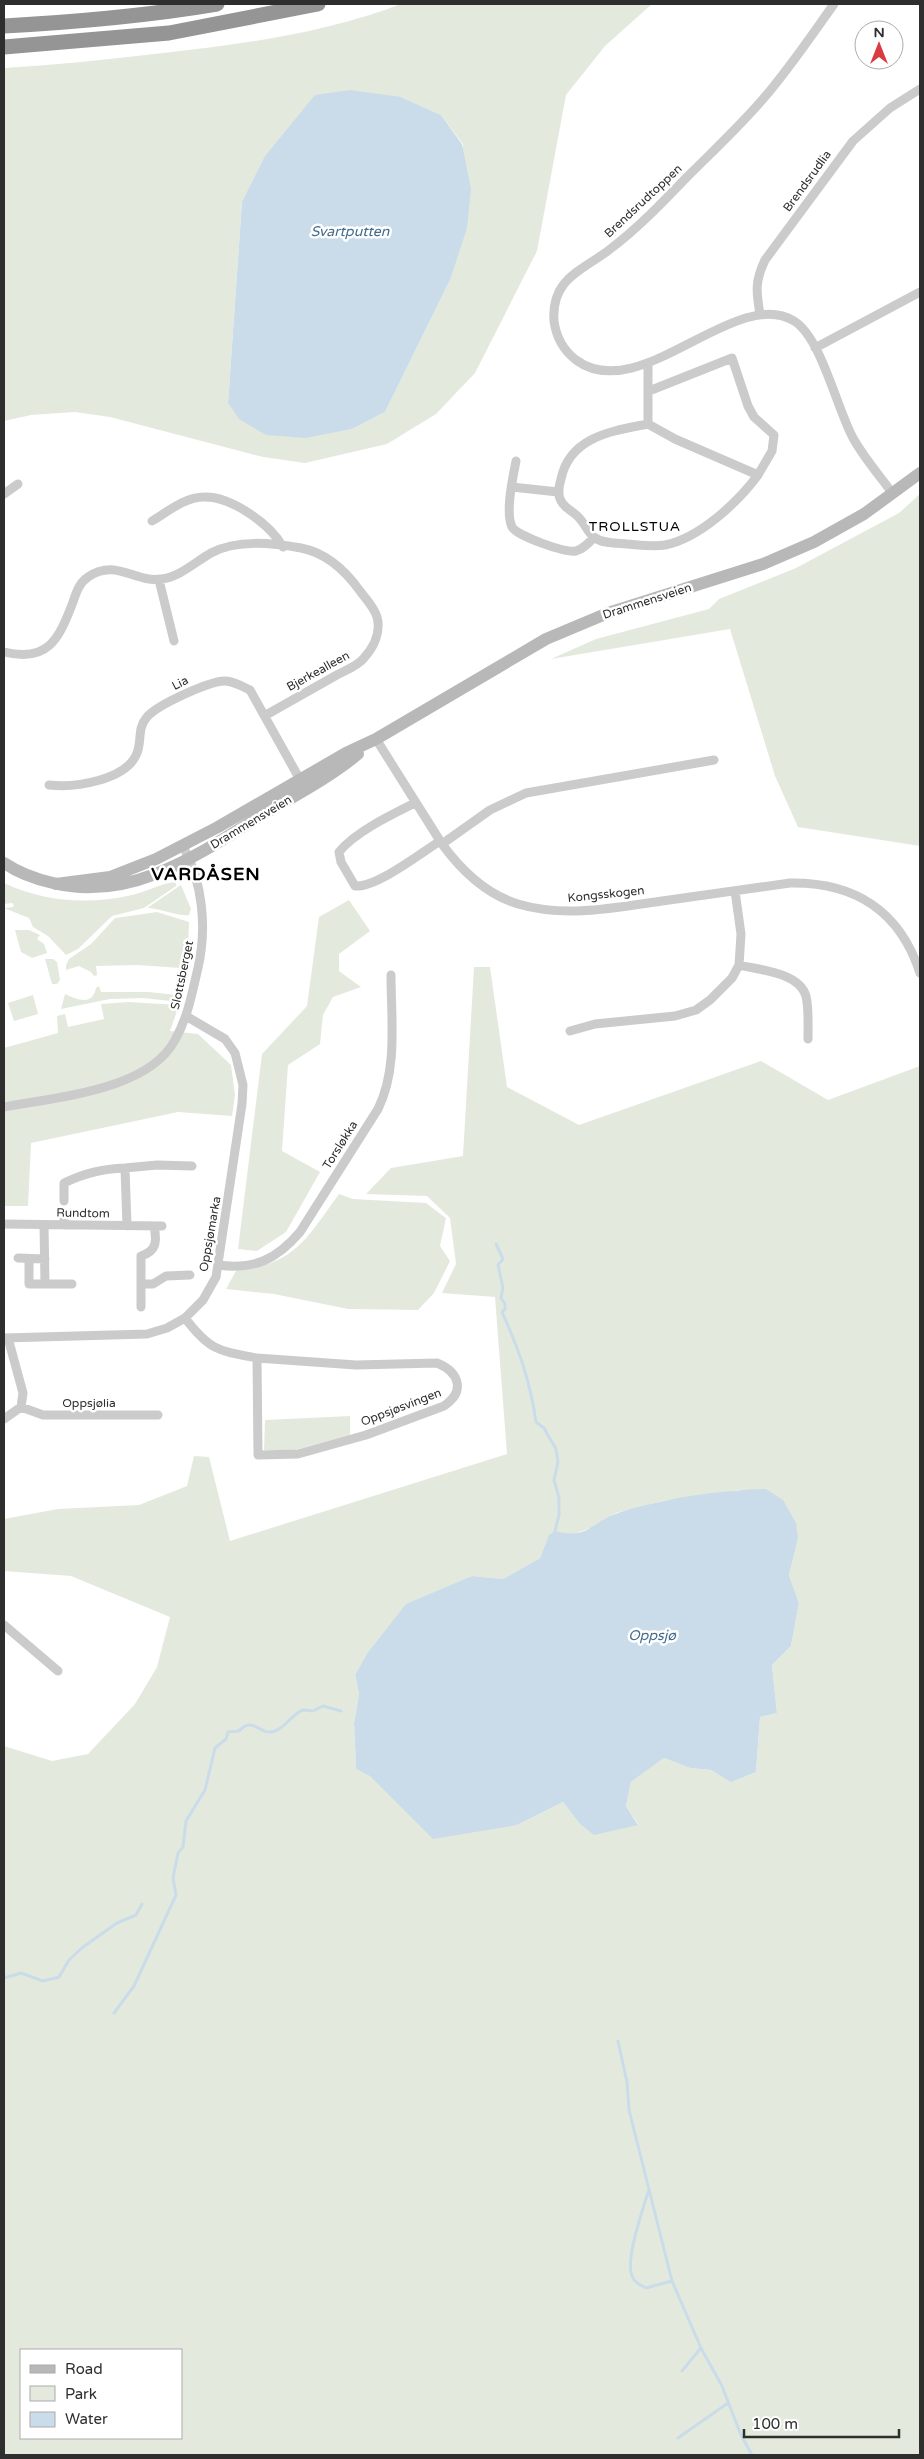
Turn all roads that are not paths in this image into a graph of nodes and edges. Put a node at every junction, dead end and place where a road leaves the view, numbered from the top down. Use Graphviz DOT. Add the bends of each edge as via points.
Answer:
graph roads {
  1 [pos="217,4"];
  2 [pos="318,4"];
  3 [pos="834,4"];
  4 [pos="4,26"];
  5 [pos="4,47"];
  6 [pos="920,89"];
  7 [pos="920,292"];
  8 [pos="760,314"];
  9 [pos="815,348"];
  10 [pos="648,363"];
  11 [pos="649,391"];
  12 [pos="648,424"];
  13 [pos="516,461"];
  14 [pos="920,473"];
  15 [pos="758,475"];
  16 [pos="18,484"];
  17 [pos="512,487"];
  18 [pos="558,492"];
  19 [pos="4,494"];
  20 [pos="893,494"];
  21 [pos="152,521"];
  22 [pos="594,537"];
  23 [pos="283,547"];
  24 [pos="158,580"];
  25 [pos="174,641"];
  26 [pos="4,652"];
  27 [pos="266,715"];
  28 [pos="376,739"];
  29 [pos="714,760"];
  30 [pos="302,784"];
  31 [pos="49,785"];
  32 [pos="415,803"];
  33 [pos="441,842"];
  34 [pos="183,846"];
  35 [pos="190,858"];
  36 [pos="4,863"];
  37 [pos="56,884"];
  38 [pos="735,891"];
  39 [pos="739,965"];
  40 [pos="920,973"];
  41 [pos="391,975"];
  42 [pos="186,1016"];
  43 [pos="570,1031"];
  44 [pos="808,1039"];
  45 [pos="4,1107"];
  46 [pos="192,1166"];
  47 [pos="125,1168"];
  48 [pos="64,1201"];
  49 [pos="64,1213"];
  50 [pos="4,1224"];
  51 [pos="44,1225"];
  52 [pos="64,1225"];
  53 [pos="127,1226"];
  54 [pos="18,1258"];
  55 [pos="29,1258"];
  56 [pos="45,1259"];
  57 [pos="218,1265"];
  58 [pos="190,1275"];
  59 [pos="45,1284"];
  60 [pos="72,1284"];
  61 [pos="141,1284"];
  62 [pos="141,1307"];
  63 [pos="185,1318"];
  64 [pos="6,1338"];
  65 [pos="257,1358"];
  66 [pos="21,1407"];
  67 [pos="158,1415"];
  68 [pos="4,1419"];
  69 [pos="4,1625"];
  70 [pos="58,1671"];
  1 -- 4 [label="highway" via="63,23"];
  2 -- 5 [label="highway" via="169,33"];
  3 -- 10 [label="street, Brendsrudtoppen" via="762,100 726,139 613,246 564,282 555,298 555,331 573,358 588,368 608,372"];
  6 -- 8 [label="street, Brendsrudlia" via="890,108 852,141 765,260 756,277"];
  7 -- 9 [label="street"];
  8 -- 9 [label="street, Brendsrudtoppen" via="772,314 796,322 805,330"];
  8 -- 10 [label="street, Brendsrudtoppen" via="714,331"];
  9 -- 20 [label="street, Brendsrudtoppen" via="853,438"];
  10 -- 11 [label="street"];
  11 -- 12 [label="street"];
  11 -- 15 [label="street" via="732,358 748,406 774,436 772,451"];
  12 -- 15 [label="street"];
  12 -- 18 [label="street" via="609,431 583,445 566,463"];
  13 -- 17 [label="street"];
  14 -- 20 [label="main road, Drammensveien"];
  15 -- 22 [label="street" via="717,518 674,541 646,546"];
  16 -- 19 [label="street"];
  17 -- 18 [label="street"];
  17 -- 22 [label="street" via="510,518 512,528 520,533 567,552 578,550"];
  18 -- 22 [label="street" via="561,501 580,518"];
  20 -- 28 [label="main road, Drammensveien" via="837,530 790,553 608,613 546,640"];
  21 -- 23 [label="street" via="187,501 204,497 220,499 246,511 266,526"];
  23 -- 24 [label="street, Bjerkealleen" via="251,544 228,547"];
  23 -- 27 [label="street, Bjerkealleen" via="317,553 341,568 373,609 378,628 375,643 363,660"];
  24 -- 25 [label="street"];
  24 -- 26 [label="street" via="121,570 95,573 79,586 60,634 44,651 26,655"];
  27 -- 30 [label="street, Lia"];
  27 -- 31 [label="street, Lia" via="250,690 235,682 204,685 147,717 140,730 138,751 123,770 91,783 62,787"];
  28 -- 30 [label="main road, Drammensveien"];
  28 -- 32 [label="street, Kongsskogen"];
  29 -- 33 [label="street" via="526,793 490,810"];
  30 -- 34 [label="main road, Drammensveien"];
  30 -- 35 [label="main road, Drammensveien"];
  32 -- 33 [label="street, Kongsskogen"];
  32 -- 33 [label="street" via="346,844 339,852 355,886 364,887 378,880"];
  33 -- 38 [label="street, Kongsskogen" via="458,866 485,888 518,904 559,912 597,910"];
  34 -- 35 [label="street, Slottsberget"];
  34 -- 37 [label="main road, Drammensveien" via="110,877"];
  35 -- 37 [label="main road, Drammensveien" via="147,878 102,889"];
  35 -- 42 [label="street, Slottsberget" via="204,928"];
  36 -- 37 [label="main road, Drammensveien" via="27,876"];
  38 -- 39 [label="street" via="741,934"];
  38 -- 40 [label="street, Kongsskogen" via="814,883 858,895 897,926 914,953"];
  39 -- 43 [label="street" via="722,989 696,1010 676,1016 595,1024"];
  39 -- 44 [label="street" via="783,976 800,985 806,996"];
  41 -- 57 [label="street, Torsløkka" via="390,1074 386,1094 378,1109 300,1232 286,1248 273,1258 256,1264"];
  42 -- 45 [label="street, Slottsberget" via="174,1042 158,1061 132,1077 77,1093"];
  42 -- 57 [label="street, Oppsjømarka" via="225,1039 235,1053 243,1085"];
  46 -- 47 [label="street"];
  47 -- 48 [label="street" via="102,1168 81,1174 64,1184"];
  47 -- 53 [label="street"];
  49 -- 52 [label="street"];
  50 -- 51 [label="street, Rundtom"];
  51 -- 52 [label="street, Rundtom"];
  51 -- 56 [label="street"];
  52 -- 53 [label="street, Rundtom"];
  53 -- 61 [label="street, Rundtom" via="158,1226 155,1247 141,1256"];
  54 -- 55 [label="street"];
  55 -- 56 [label="street"];
  55 -- 59 [label="street" via="29,1284"];
  56 -- 59 [label="street"];
  57 -- 63 [label="street, Oppsjømarka" via="216,1277 203,1300"];
  58 -- 61 [label="street" via="166,1276 153,1284"];
  59 -- 60 [label="street"];
  61 -- 62 [label="street"];
  63 -- 64 [label="street, Oppsjømarka" via="147,1334"];
  63 -- 65 [label="street, Oppsjøsvingen" via="219,1351"];
  64 -- 66 [label="street" via="23,1393"];
  65 -- 65 [label="street, Oppsjøsvingen" via="356,1365 437,1363 448,1368 456,1378 458,1390 454,1399 444,1406 366,1434 298,1454 258,1456"];
  66 -- 67 [label="street, Oppsjølia" via="42,1415"];
  66 -- 68 [label="street"];
  69 -- 70 [label="street"];
}
